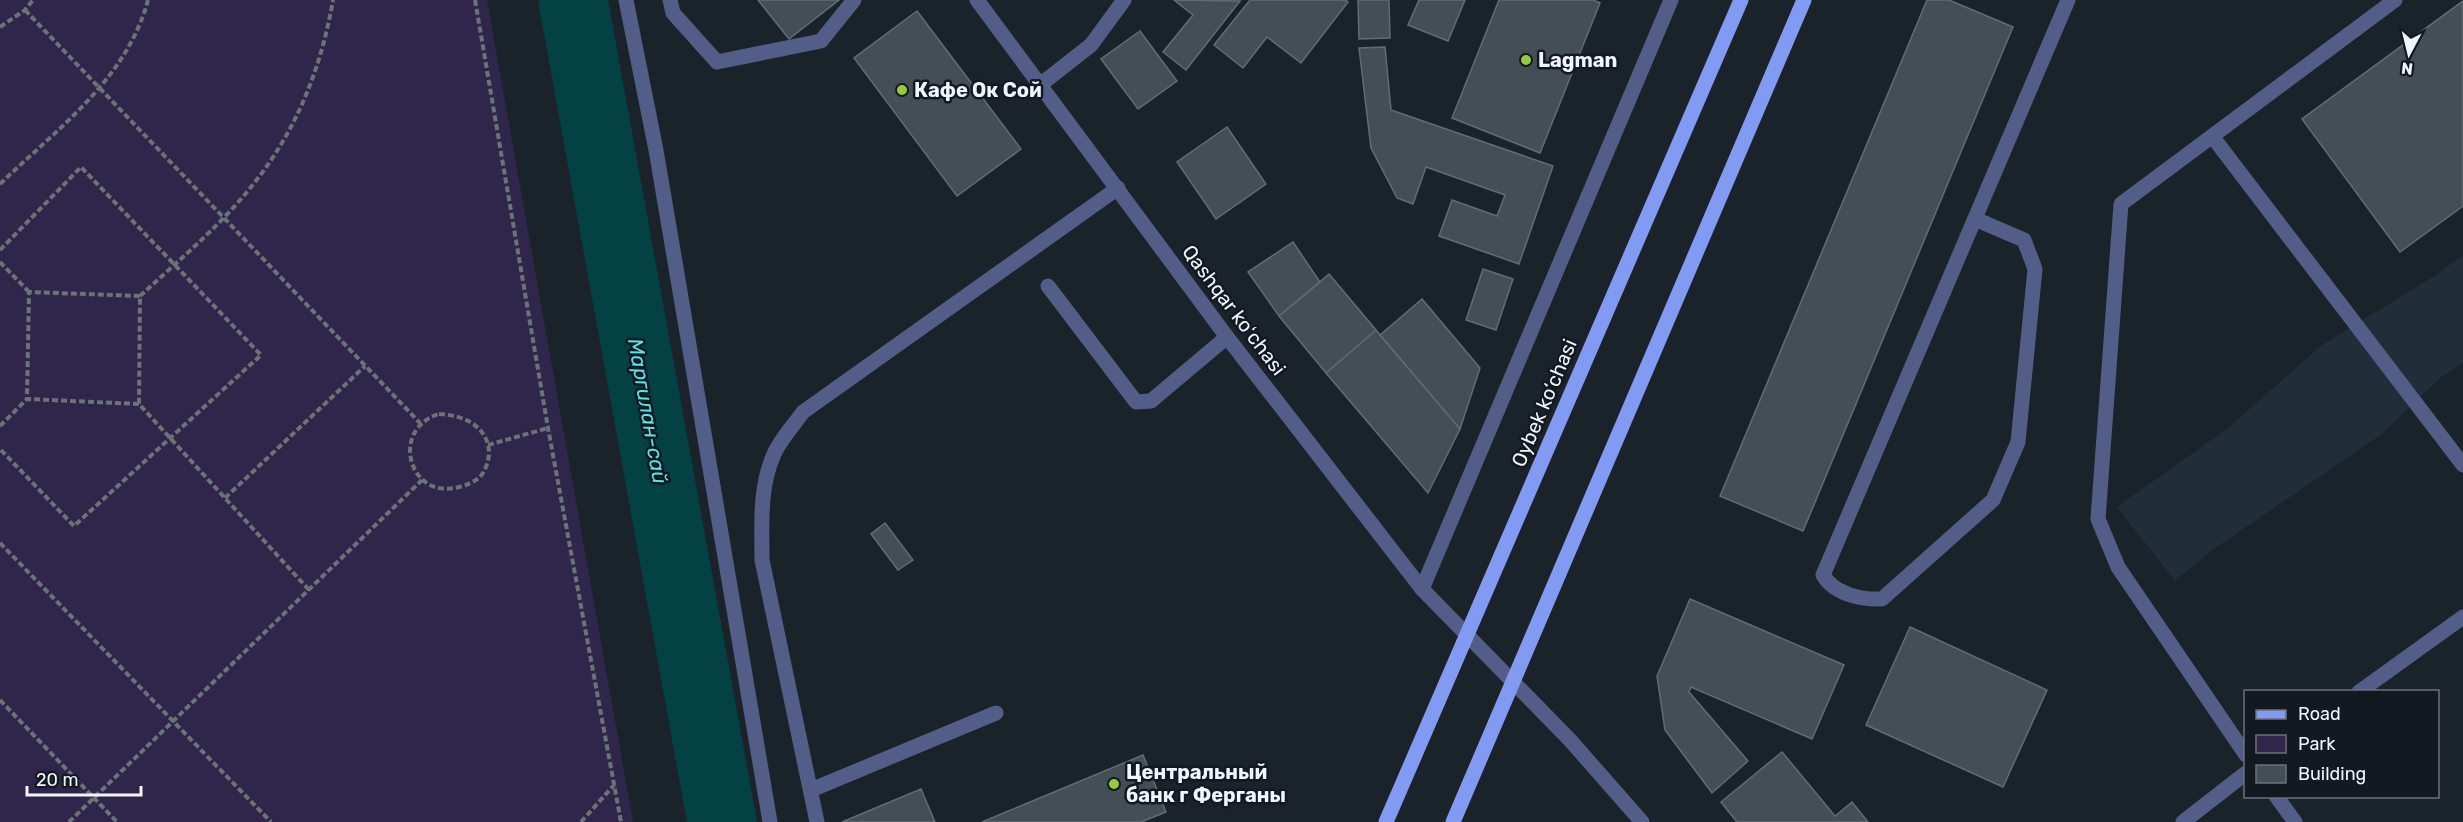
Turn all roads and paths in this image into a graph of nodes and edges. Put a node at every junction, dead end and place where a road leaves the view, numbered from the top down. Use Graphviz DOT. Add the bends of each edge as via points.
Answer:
graph roads {
  1 [pos="33,0"];
  2 [pos="148,0"];
  3 [pos="333,0"];
  4 [pos="475,0"];
  5 [pos="626,0"];
  6 [pos="670,0"];
  7 [pos="854,0"];
  8 [pos="977,0"];
  9 [pos="1125,0"];
  10 [pos="1671,0"];
  11 [pos="1741,0"];
  12 [pos="1804,0"];
  13 [pos="2068,0"];
  14 [pos="2395,0"];
  15 [pos="25,10"];
  16 [pos="0,27"];
  17 [pos="1040,85"];
  18 [pos="99,88"];
  19 [pos="2212,136"];
  20 [pos="0,184"];
  21 [pos="1118,188"];
  22 [pos="223,219"];
  23 [pos="1975,219"];
  24 [pos="0,250"];
  25 [pos="0,262"];
  26 [pos="174,264"];
  27 [pos="1048,286"];
  28 [pos="29,292"];
  29 [pos="140,296"];
  30 [pos="1227,337"];
  31 [pos="365,366"];
  32 [pos="27,399"];
  33 [pos="139,404"];
  34 [pos="420,423"];
  35 [pos="0,426"];
  36 [pos="548,428"];
  37 [pos="170,438"];
  38 [pos="488,445"];
  39 [pos="0,449"];
  40 [pos="2463,465"];
  41 [pos="422,480"];
  42 [pos="225,498"];
  43 [pos="0,543"];
  44 [pos="1422,589"];
  45 [pos="309,590"];
  46 [pos="2463,618"];
  47 [pos="1468,636"];
  48 [pos="1515,681"];
  49 [pos="2362,690"];
  50 [pos="0,700"];
  51 [pos="996,712"];
  52 [pos="173,721"];
  53 [pos="2244,752"];
  54 [pos="2244,775"];
  55 [pos="614,785"];
  56 [pos="811,790"];
  57 [pos="94,798"];
  58 [pos="2277,798"];
  59 [pos="69,822"];
  60 [pos="117,822"];
  61 [pos="271,822"];
  62 [pos="581,822"];
  63 [pos="621,822"];
  64 [pos="770,822"];
  65 [pos="817,822"];
  66 [pos="1386,822"];
  67 [pos="1453,822"];
  68 [pos="1642,822"];
  69 [pos="2183,822"];
  70 [pos="2295,822"];
  1 -- 15 [label="path"];
  2 -- 18 [label="path" via="131,46"];
  3 -- 22 [label="path" via="327,36 297,115 277,152"];
  4 -- 36 [label="path"];
  5 -- 64 [label="street" via="656,150"];
  6 -- 7 [label="street" via="673,13 717,62 821,41"];
  8 -- 17 [label="street, Qashqar koʻchasi"];
  9 -- 17 [label="street" via="1091,45"];
  10 -- 44 [label="street"];
  11 -- 47 [label="main road, Oybek ko‘chasi"];
  12 -- 48 [label="main road"];
  13 -- 23 [label="street"];
  14 -- 19 [label="street"];
  15 -- 16 [label="path"];
  15 -- 18 [label="path"];
  17 -- 21 [label="street, Qashqar koʻchasi"];
  18 -- 20 [label="path"];
  18 -- 22 [label="path"];
  19 -- 40 [label="street"];
  19 -- 53 [label="street" via="2121,204 2098,519 2118,567"];
  21 -- 30 [label="street, Qashqar koʻchasi"];
  21 -- 56 [label="street" via="803,412 775,452 764,481 762,560"];
  22 -- 26 [label="path"];
  22 -- 31 [label="path"];
  23 -- 23 [label="street" via="1823,575 1830,586 1865,600 1882,599 1993,500 2018,442 2035,269 2024,240"];
  24 -- 26 [label="path" via="81,167"];
  25 -- 28 [label="path"];
  26 -- 29 [label="path"];
  26 -- 37 [label="path" via="261,355"];
  27 -- 30 [label="street" via="1136,402 1151,401"];
  28 -- 29 [label="path"];
  28 -- 32 [label="path"];
  29 -- 33 [label="path"];
  30 -- 44 [label="street, Qashqar koʻchasi"];
  31 -- 34 [label="path"];
  31 -- 42 [label="path"];
  32 -- 33 [label="path"];
  32 -- 35 [label="path"];
  33 -- 37 [label="path"];
  34 -- 38 [label="path" via="439,414 450,414 478,427"];
  34 -- 41 [label="path" via="410,446 415,471"];
  36 -- 38 [label="path"];
  36 -- 55 [label="path"];
  37 -- 39 [label="path" via="74,526"];
  37 -- 42 [label="path"];
  38 -- 41 [label="path" via="486,467 470,484 449,490"];
  41 -- 45 [label="path"];
  42 -- 45 [label="path"];
  43 -- 52 [label="path"];
  44 -- 47 [label="street, Qashqar koʻchasi"];
  45 -- 52 [label="path"];
  46 -- 49 [label="street"];
  47 -- 48 [label="street, Qashqar koʻchasi"];
  47 -- 66 [label="main road, Oybek ko‘chasi"];
  48 -- 67 [label="main road"];
  48 -- 68 [label="street, Qashqar koʻchasi"];
  50 -- 57 [label="path"];
  51 -- 56 [label="street"];
  52 -- 57 [label="path"];
  52 -- 61 [label="path"];
  54 -- 69 [label="street"];
  55 -- 62 [label="path"];
  55 -- 63 [label="path"];
  56 -- 65 [label="street"];
  57 -- 59 [label="path"];
  57 -- 60 [label="path"];
  58 -- 70 [label="street"];
}
